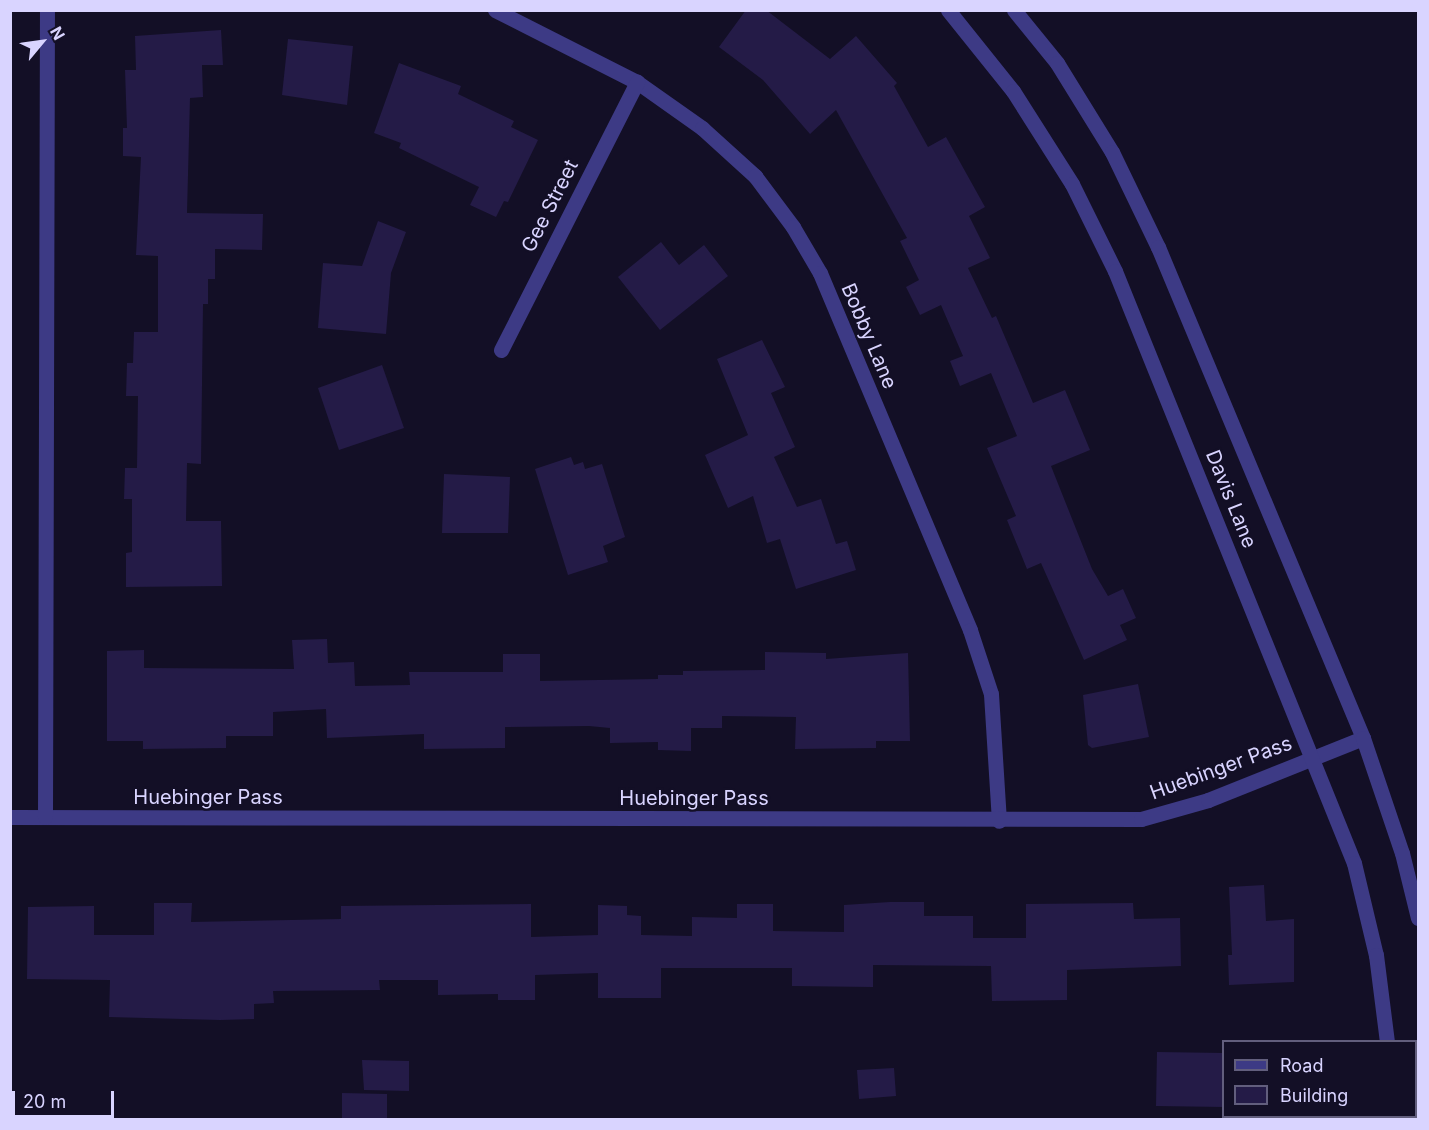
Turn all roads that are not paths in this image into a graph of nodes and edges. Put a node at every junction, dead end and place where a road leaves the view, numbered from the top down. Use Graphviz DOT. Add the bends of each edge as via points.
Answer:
graph roads {
  1 [pos="47,10"];
  2 [pos="495,10"];
  3 [pos="948,10"];
  4 [pos="1014,10"];
  5 [pos="637,82"];
  6 [pos="501,350"];
  7 [pos="1363,738"];
  8 [pos="1314,757"];
  9 [pos="10,817"];
  10 [pos="45,817"];
  11 [pos="999,821"];
  12 [pos="1419,918"];
  13 [pos="1387,1040"];
  1 -- 10 [label="street"];
  2 -- 5 [label="street, Bobby Lane"];
  3 -- 8 [label="street, Davis Lane" via="1013,90 1072,184 1115,271"];
  4 -- 7 [label="street, Davis Lane" via="1057,63 1112,152 1158,247"];
  5 -- 6 [label="street, Gee Street"];
  5 -- 11 [label="street, Bobby Lane" via="702,128 755,176 794,227 820,273 970,630 991,694"];
  7 -- 8 [label="street, Huebinger Pass"];
  7 -- 12 [label="street, Davis Lane" via="1402,852"];
  8 -- 11 [label="street, Huebinger Pass" via="1208,800 1141,819"];
  8 -- 13 [label="street, Davis Lane" via="1354,863 1376,955"];
  9 -- 10 [label="street, Huebinger Pass"];
  10 -- 11 [label="street, Huebinger Pass"];
}
